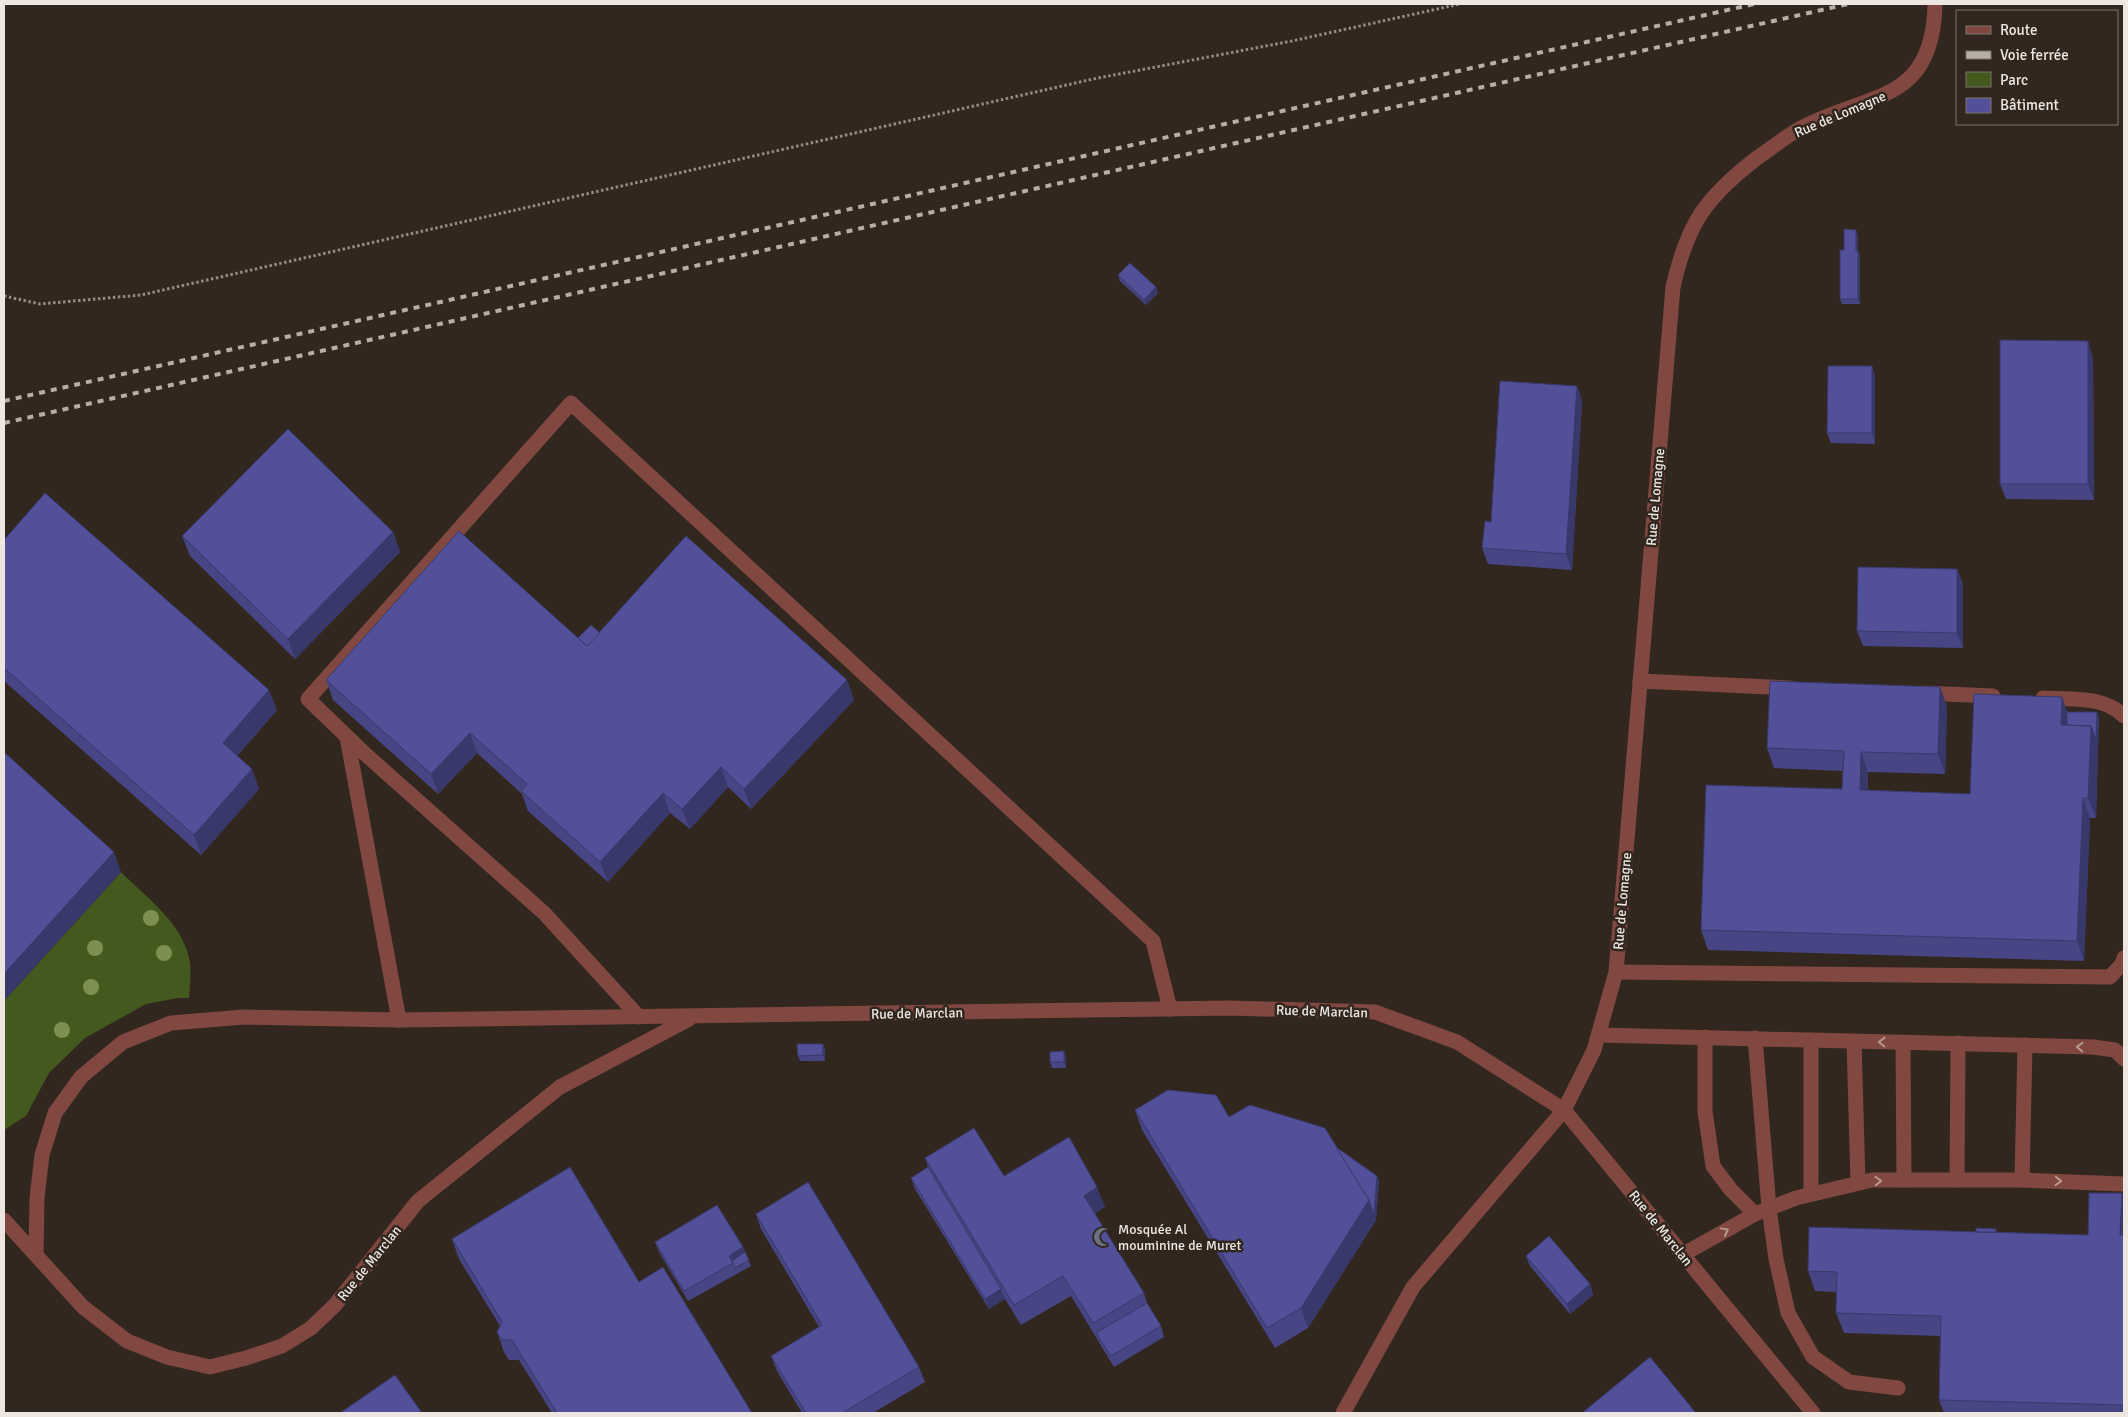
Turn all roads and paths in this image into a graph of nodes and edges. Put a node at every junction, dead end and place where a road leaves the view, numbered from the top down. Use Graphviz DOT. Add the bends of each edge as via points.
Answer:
graph roads {
  1 [pos="1460,4"];
  2 [pos="1935,4"];
  3 [pos="4,296"];
  4 [pos="1640,681"];
  5 [pos="1810,688"];
  6 [pos="1909,693"];
  7 [pos="2009,697"];
  8 [pos="2029,698"];
  9 [pos="2124,716"];
  10 [pos="347,737"];
  11 [pos="2124,958"];
  12 [pos="1616,972"];
  13 [pos="1170,1009"];
  14 [pos="638,1017"];
  15 [pos="692,1017"];
  16 [pos="399,1020"];
  17 [pos="1599,1035"];
  18 [pos="1705,1037"];
  19 [pos="1755,1038"];
  20 [pos="1811,1040"];
  21 [pos="1854,1041"];
  22 [pos="1903,1042"];
  23 [pos="1958,1043"];
  24 [pos="2026,1045"];
  25 [pos="2124,1059"];
  26 [pos="1564,1110"];
  27 [pos="1904,1180"];
  28 [pos="1957,1180"];
  29 [pos="2022,1180"];
  30 [pos="1858,1183"];
  31 [pos="2124,1184"];
  32 [pos="1811,1194"];
  33 [pos="1769,1208"];
  34 [pos="1755,1214"];
  35 [pos="4,1220"];
  36 [pos="1682,1254"];
  37 [pos="36,1255"];
  38 [pos="1898,1388"];
  39 [pos="1343,1413"];
  40 [pos="1813,1413"];
  1 -- 3 [label="path" via="1292,41 1084,81 141,295 40,304"];
  2 -- 4 [label="street, Rue de Lomagne" via="1929,48 1911,77 1882,97 1802,128 1777,144 1720,188 1699,214 1688,236 1679,257 1673,287"];
  4 -- 5 [label="street"];
  4 -- 12 [label="street, Rue de Lomagne"];
  6 -- 7 [label="street"];
  8 -- 9 [label="street" via="2099,701 2114,706"];
  10 -- 13 [label="street" via="308,699 571,403 1153,941"];
  10 -- 14 [label="street" via="544,913"];
  10 -- 16 [label="street"];
  11 -- 12 [label="street" via="2110,977"];
  12 -- 17 [label="street, Rue de Lomagne"];
  13 -- 15 [label="street, Rue de Marclan"];
  13 -- 26 [label="street, Rue de Marclan" via="1375,1012 1456,1042"];
  14 -- 15 [label="street, Rue de Marclan"];
  14 -- 16 [label="street, Rue de Marclan"];
  15 -- 37 [label="street, Rue de Marclan" via="560,1087 418,1202 335,1305 311,1328 282,1346 210,1368 167,1357 127,1341 83,1307"];
  16 -- 37 [label="street, Rue de Marclan" via="244,1017 171,1023 123,1042 81,1078 55,1113 42,1155"];
  17 -- 18 [label="street"];
  17 -- 26 [label="street, Rue de Lomagne"];
  18 -- 19 [label="street"];
  18 -- 34 [label="street" via="1705,1111 1713,1166"];
  19 -- 20 [label="street"];
  19 -- 33 [label="street"];
  20 -- 21 [label="street"];
  20 -- 32 [label="street"];
  22 -- 21 [label="street, one-way"];
  21 -- 30 [label="street"];
  22 -- 23 [label="street"];
  22 -- 27 [label="street"];
  23 -- 24 [label="street"];
  23 -- 28 [label="street"];
  25 -- 24 [label="street, one-way" via="2115,1050"];
  24 -- 29 [label="street"];
  26 -- 36 [label="street, Rue de Marclan"];
  26 -- 39 [label="street, Rue de Lomagne" via="1413,1287"];
  27 -- 28 [label="street"];
  30 -- 27 [label="street, one-way"];
  28 -- 29 [label="street"];
  29 -- 31 [label="street, one-way"];
  30 -- 32 [label="street"];
  32 -- 33 [label="street"];
  33 -- 34 [label="street"];
  33 -- 38 [label="street" via="1788,1313 1813,1358 1849,1382"];
  36 -- 34 [label="street, one-way"];
  35 -- 37 [label="street, Rue de Marclan"];
  36 -- 40 [label="street, Rue de Marclan"];
}
